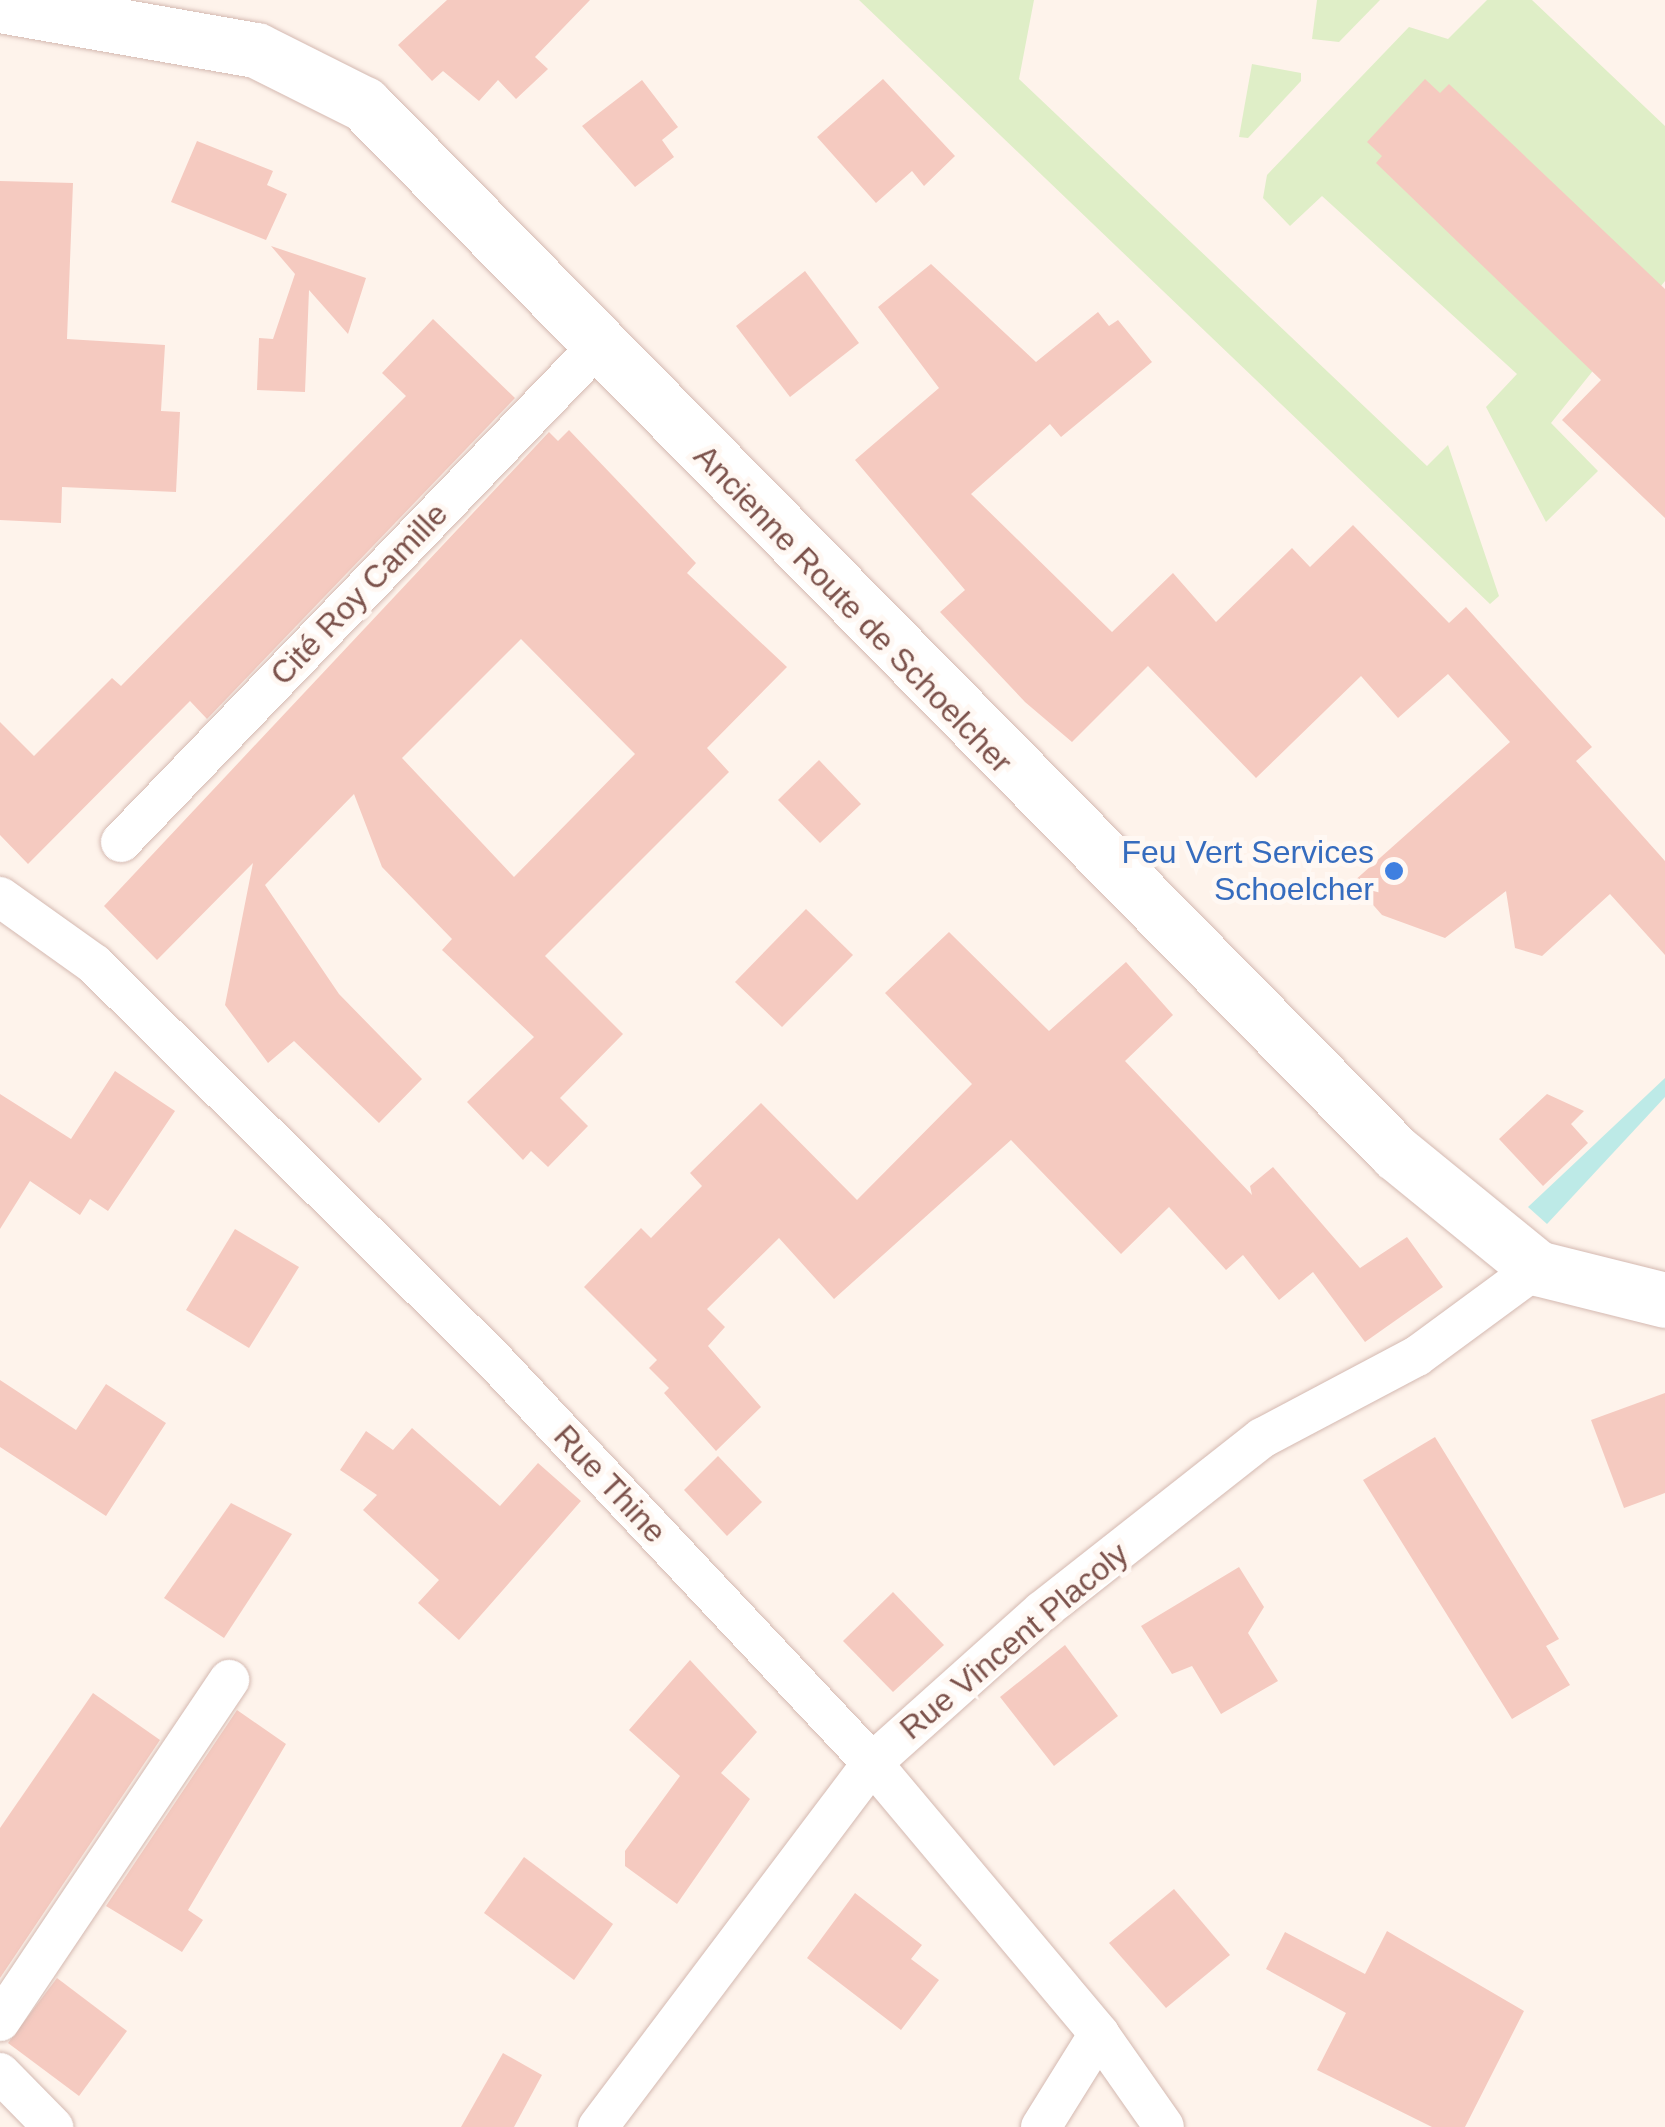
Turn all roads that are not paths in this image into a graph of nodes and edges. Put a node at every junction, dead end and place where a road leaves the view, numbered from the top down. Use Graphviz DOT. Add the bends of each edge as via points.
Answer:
graph roads {
  1 [pos="0,6"];
  2 [pos="115,11"];
  3 [pos="597,347"];
  4 [pos="121,842"];
  5 [pos="0,897"];
  6 [pos="1537,1268"];
  7 [pos="1665,1300"];
  8 [pos="230,1680"];
  9 [pos="872,1763"];
  10 [pos="0,2021"];
  11 [pos="1099,2034"];
  12 [pos="0,2074"];
  13 [pos="53,2127"];
  14 [pos="598,2127"];
  15 [pos="1042,2127"];
  16 [pos="1164,2127"];
  1 -- 2 [label="main road, Ancienne Route de Schoelcher"];
  2 -- 3 [label="main road, Ancienne Route de Schoelcher" via="256,50 364,104 454,186"];
  3 -- 4 [label="street, Cité Roy Camille"];
  3 -- 6 [label="main road, Ancienne Route de Schoelcher" via="1396,1153"];
  5 -- 9 [label="street, Rue Thine" via="94,964 394,1256"];
  6 -- 7 [label="main road, Ancienne Route de Schoelcher"];
  6 -- 9 [label="street, Rue Vincent Placoly" via="1417,1356 1262,1438 1042,1611"];
  8 -- 10 [label="street"];
  9 -- 11 [label="street, Rue Thine"];
  9 -- 14 [label="street, Rue Vincent Placoly"];
  11 -- 15 [label="street"];
  11 -- 16 [label="street, Rue Thine"];
  12 -- 13 [label="street"];
}
